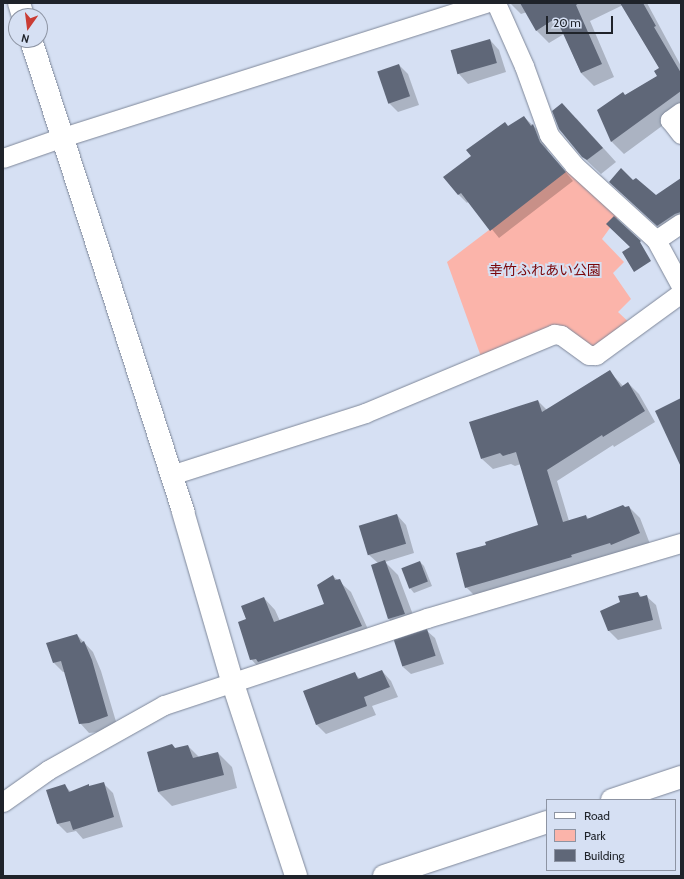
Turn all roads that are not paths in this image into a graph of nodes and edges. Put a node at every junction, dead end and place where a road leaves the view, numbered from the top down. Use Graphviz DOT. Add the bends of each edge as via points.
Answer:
graph roads {
  1 [pos="486,3"];
  2 [pos="496,3"];
  3 [pos="34,48"];
  4 [pos="681,112"];
  5 [pos="681,134"];
  6 [pos="62,137"];
  7 [pos="3,158"];
  8 [pos="681,223"];
  9 [pos="656,240"];
  10 [pos="681,286"];
  11 [pos="681,293"];
  12 [pos="171,475"];
  13 [pos="681,543"];
  14 [pos="233,684"];
  15 [pos="680,782"];
  16 [pos="616,799"];
  17 [pos="3,802"];
  18 [pos="546,822"];
  19 [pos="296,876"];
  20 [pos="384,876"];
  1 -- 6 [label="street"];
  2 -- 9 [label="street" via="524,66 549,135 574,165"];
  3 -- 6 [label="street"];
  4 -- 5 [label="street" via="670,120"];
  6 -- 7 [label="street"];
  6 -- 12 [label="street"];
  8 -- 9 [label="street"];
  9 -- 10 [label="street"];
  11 -- 12 [label="street" via="596,355 588,355 561,335 554,334 366,413"];
  12 -- 14 [label="street"];
  13 -- 14 [label="street" via="428,618"];
  14 -- 17 [label="street" via="164,705 48,770"];
  14 -- 19 [label="street"];
  15 -- 16 [label="street"];
  18 -- 20 [label="street"];
}
